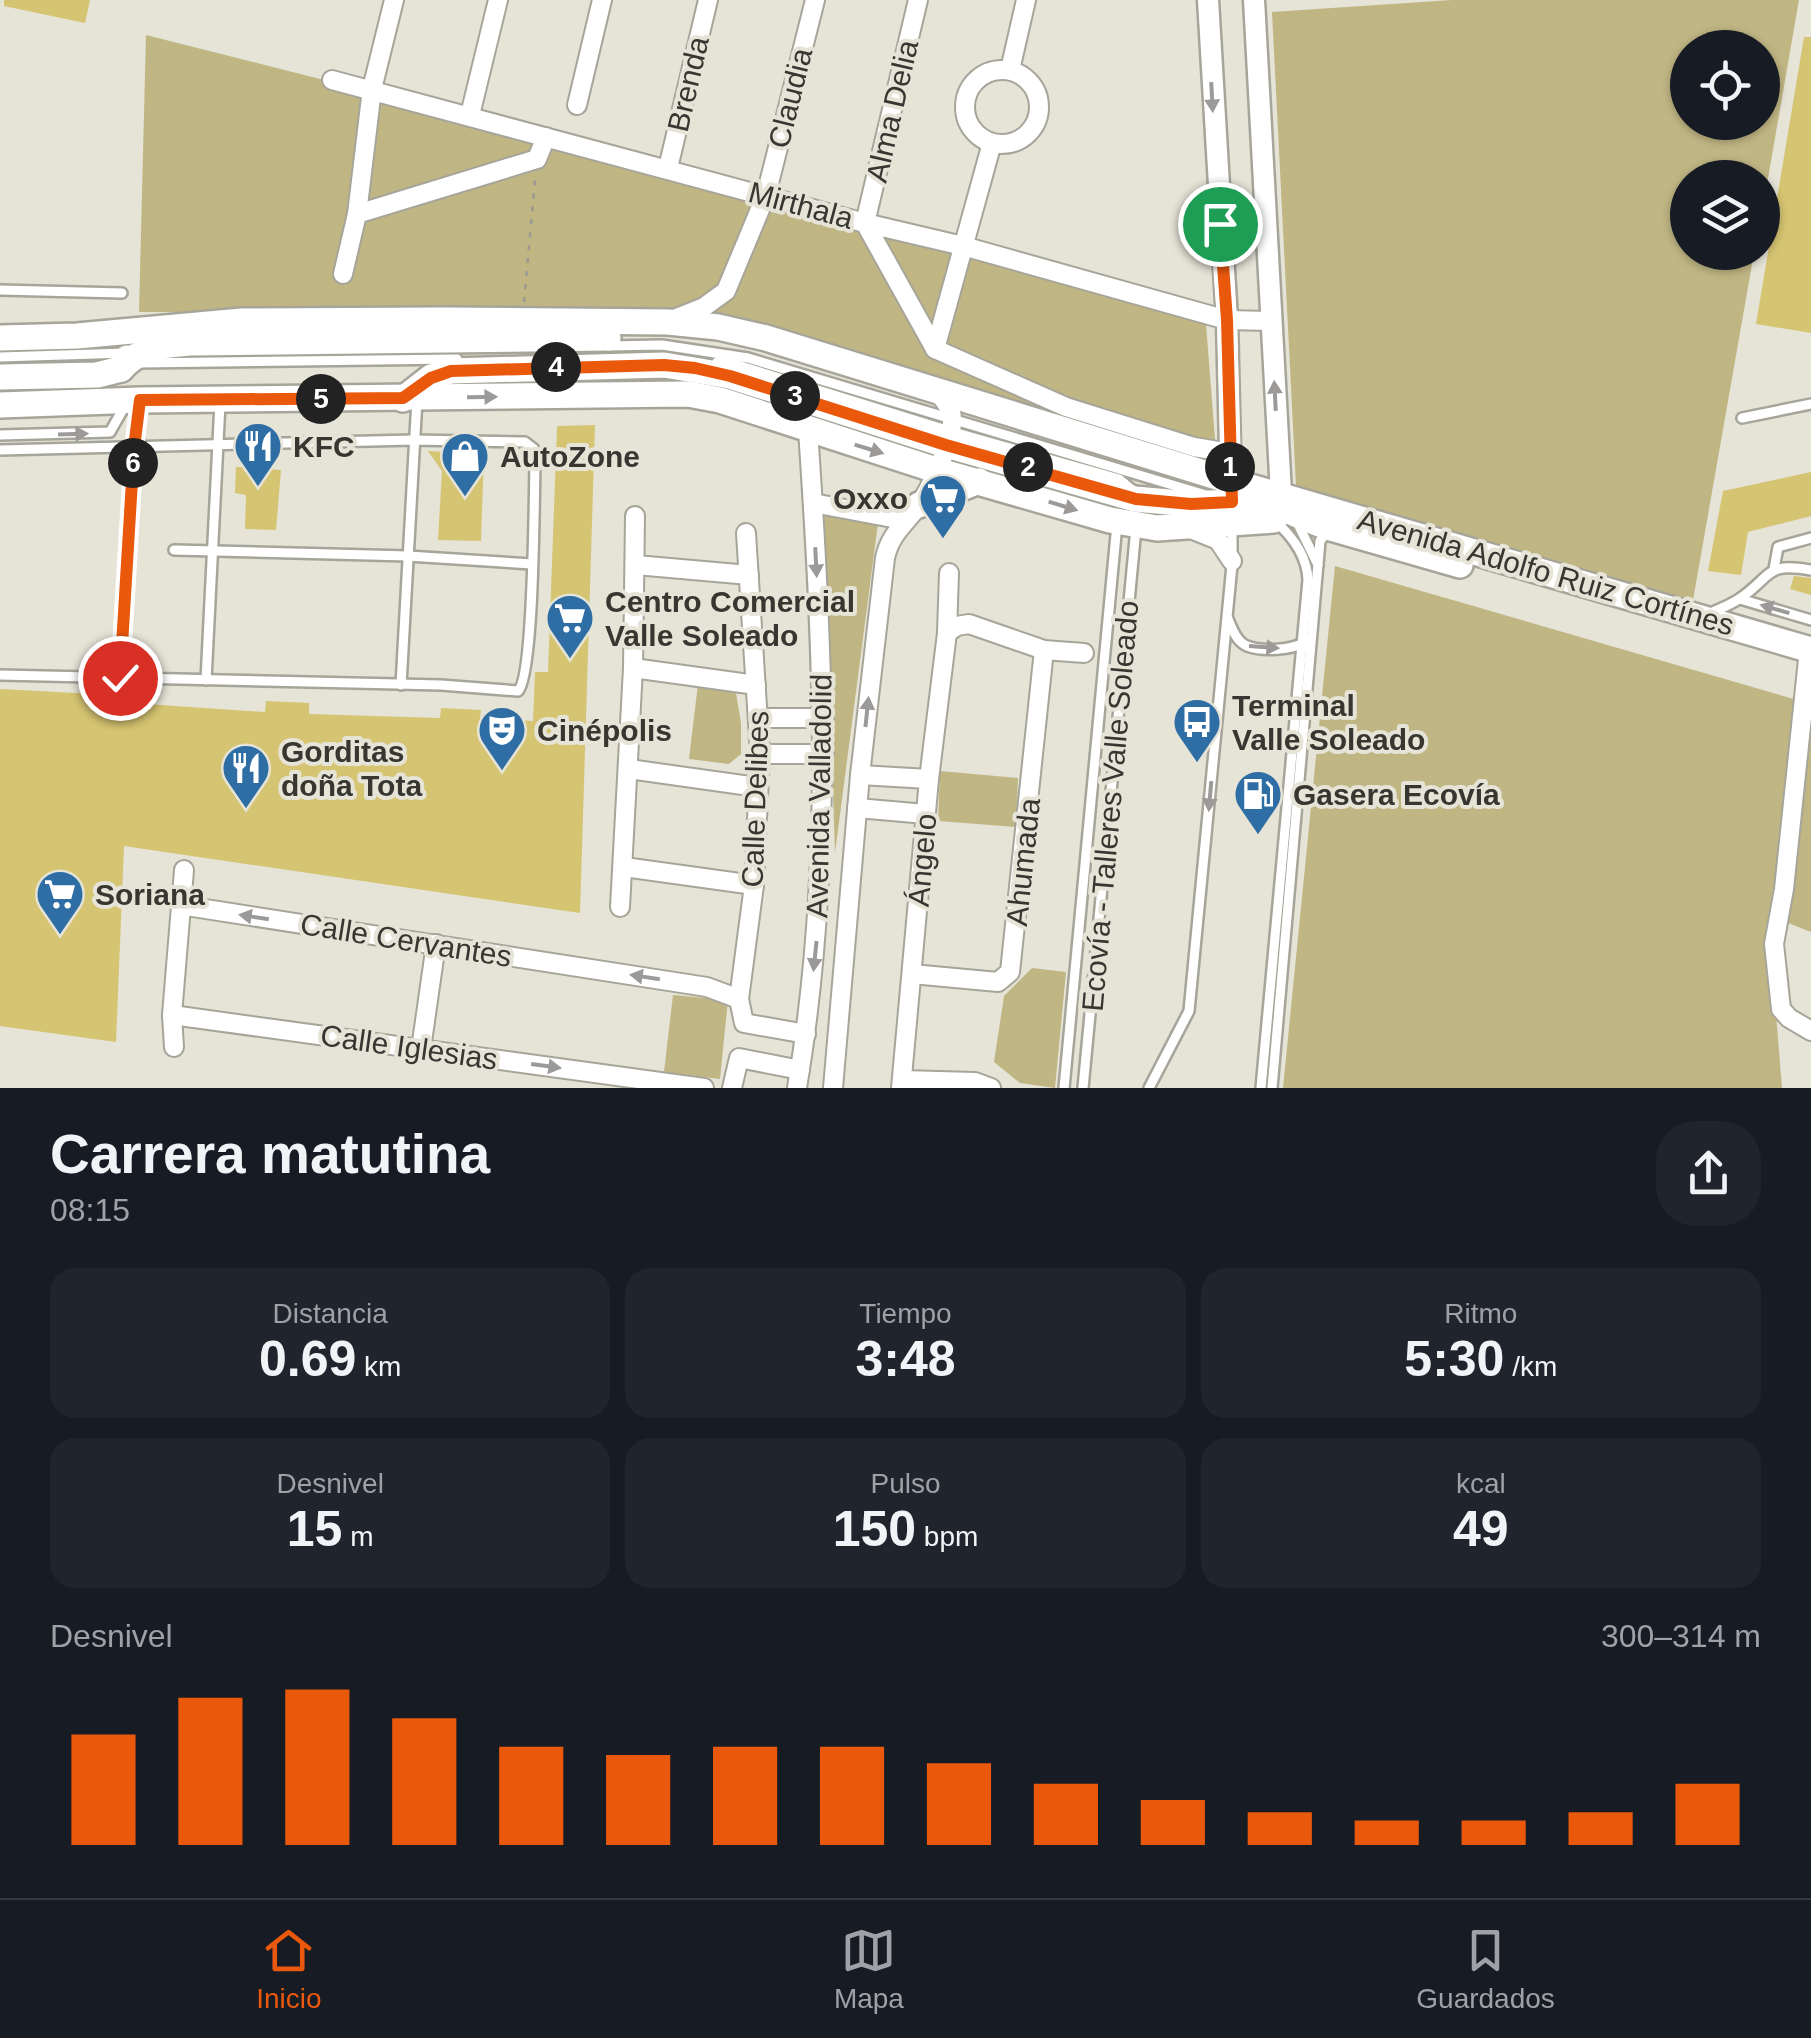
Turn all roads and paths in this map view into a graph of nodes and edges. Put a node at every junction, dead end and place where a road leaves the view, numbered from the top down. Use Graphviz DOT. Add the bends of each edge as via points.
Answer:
graph roads {
  1 [pos="394,0"];
  2 [pos="498,0"];
  3 [pos="602,0"];
  4 [pos="708,0"];
  5 [pos="814,0"];
  6 [pos="918,0"];
  7 [pos="1026,0"];
  8 [pos="1208,0"];
  9 [pos="1254,0"];
  10 [pos="1010,70"];
  11 [pos="332,80"];
  12 [pos="372,90"];
  13 [pos="577,105"];
  14 [pos="470,115"];
  15 [pos="546,137"];
  16 [pos="992,142"];
  17 [pos="537,159"];
  18 [pos="668,168"];
  19 [pos="766,196"];
  20 [pos="357,214"];
  21 [pos="865,223"];
  22 [pos="963,246"];
  23 [pos="344,274"];
  24 [pos="0,290"];
  25 [pos="726,292"];
  26 [pos="122,293"];
  27 [pos="522,320"];
  28 [pos="1227,320"];
  29 [pos="668,322"];
  30 [pos="1270,322"];
  31 [pos="709,326"];
  32 [pos="0,338"];
  33 [pos="0,348"];
  34 [pos="122,349"];
  35 [pos="934,349"];
  36 [pos="0,357"];
  37 [pos="0,367"];
  38 [pos="0,378"];
  39 [pos="410,398"];
  40 [pos="220,399"];
  41 [pos="134,400"];
  42 [pos="1811,404"];
  43 [pos="0,405"];
  44 [pos="947,417"];
  45 [pos="1742,418"];
  46 [pos="808,430"];
  47 [pos="0,434"];
  48 [pos="412,440"];
  49 [pos="219,443"];
  50 [pos="134,448"];
  51 [pos="0,450"];
  52 [pos="1230,453"];
  53 [pos="936,470"];
  54 [pos="979,481"];
  55 [pos="1231,499"];
  56 [pos="813,504"];
  57 [pos="1285,510"];
  58 [pos="911,513"];
  59 [pos="1130,515"];
  60 [pos="635,516"];
  61 [pos="1173,528"];
  62 [pos="1329,528"];
  63 [pos="746,533"];
  64 [pos="1811,538"];
  65 [pos="174,550"];
  66 [pos="214,552"];
  67 [pos="408,556"];
  68 [pos="1232,561"];
  69 [pos="532,564"];
  70 [pos="636,565"];
  71 [pos="1320,567"];
  72 [pos="1774,569"];
  73 [pos="1811,570"];
  74 [pos="949,573"];
  75 [pos="749,575"];
  76 [pos="1740,599"];
  77 [pos="1227,616"];
  78 [pos="1700,618"];
  79 [pos="1811,620"];
  80 [pos="947,633"];
  81 [pos="1313,635"];
  82 [pos="1302,645"];
  83 [pos="1044,650"];
  84 [pos="1084,653"];
  85 [pos="1809,659"];
  86 [pos="634,668"];
  87 [pos="0,676"];
  88 [pos="120,678"];
  89 [pos="206,680"];
  90 [pos="401,685"];
  91 [pos="756,685"];
  92 [pos="760,718"];
  93 [pos="824,718"];
  94 [pos="760,754"];
  95 [pos="824,754"];
  96 [pos="629,769"];
  97 [pos="860,774"];
  98 [pos="929,779"];
  99 [pos="757,787"];
  100 [pos="857,808"];
  101 [pos="926,814"];
  102 [pos="624,867"];
  103 [pos="184,870"];
  104 [pos="754,884"];
  105 [pos="180,905"];
  106 [pos="620,907"];
  107 [pos="436,944"];
  108 [pos="912,974"];
  109 [pos="739,999"];
  110 [pos="172,1015"];
  111 [pos="1811,1031"];
  112 [pos="806,1034"];
  113 [pos="174,1047"];
  114 [pos="421,1049"];
  115 [pos="798,1079"];
  116 [pos="902,1084"];
  117 [pos="704,1088"];
  118 [pos="732,1088"];
  119 [pos="833,1088"];
  120 [pos="991,1088"];
  121 [pos="1064,1088"];
  122 [pos="1084,1088"];
  123 [pos="1149,1088"];
  124 [pos="1261,1088"];
  125 [pos="1272,1088"];
  1 -- 12 [label="street"];
  2 -- 14 [label="street"];
  3 -- 13 [label="street"];
  4 -- 18 [label="street, Brenda"];
  5 -- 19 [label="street, Claudia"];
  6 -- 21 [label="street, Alma Delia"];
  7 -- 10 [label="street"];
  8 -- 28 [label="street, one-way"];
  9 -- 30 [label="street"];
  10 -- 16 [label="street" via="980,76 967,93 968,123"];
  10 -- 16 [label="street" via="1038,96 1036,122 1018,140"];
  11 -- 12 [label="street, Mirthala"];
  12 -- 14 [label="street, Mirthala"];
  12 -- 20 [label="street"];
  14 -- 15 [label="street, Mirthala"];
  15 -- 17 [label="street"];
  15 -- 18 [label="street, Mirthala"];
  16 -- 22 [label="street"];
  17 -- 20 [label="street"];
  17 -- 27 [label="path"];
  18 -- 19 [label="street, Mirthala"];
  19 -- 21 [label="street, Mirthala"];
  19 -- 25 [label="street, Claudia"];
  20 -- 23 [label="street"];
  21 -- 22 [label="street, Mirthala"];
  21 -- 35 [label="street"];
  22 -- 28 [label="street, Mirthala"];
  22 -- 35 [label="street"];
  24 -- 26 [label="lane"];
  25 -- 29 [label="street"];
  25 -- 31 [label="street, Claudia"];
  27 -- 29 [label="main road, Avenida Adolfo Ruiz Cortínes"];
  27 -- 34 [label="main road, Avenida Adolfo Ruiz Cortínes" via="242,321"];
  28 -- 30 [label="street, Mirthala"];
  28 -- 52 [label="street"];
  29 -- 31 [label="main road, Avenida Adolfo Ruiz Cortínes"];
  57 -- 30 [label="street, one-way"];
  31 -- 44 [label="main road, Avenida Adolfo Ruiz Cortínes" via="766,338"];
  32 -- 34 [label="main road"];
  33 -- 34 [label="main road"];
  34 -- 36 [label="lane"];
  34 -- 37 [label="lane"];
  34 -- 38 [label="main road" via="121,369"];
  34 -- 44 [label="main road" via="245,332 666,329 778,348"];
  35 -- 52 [label="street" via="1066,408"];
  39 -- 40 [label="main road, Avenida Adolfo Ruiz Cortínes"];
  39 -- 44 [label="main road" via="431,378 451,371 664,365"];
  39 -- 46 [label="main road, Avenida Adolfo Ruiz Cortínes, one-way" via="688,394"];
  39 -- 48 [label="lane"];
  40 -- 41 [label="main road, Avenida Adolfo Ruiz Cortínes"];
  40 -- 49 [label="lane"];
  41 -- 43 [label="main road, Avenida Adolfo Ruiz Cortínes"];
  47 -- 41 [label="lane, one-way" via="110,432"];
  41 -- 50 [label="lane"];
  42 -- 45 [label="lane"];
  44 -- 53 [label="street, Avenida Valladolid"];
  44 -- 55 [label="main road, Avenida Adolfo Ruiz Cortínes"];
  44 -- 59 [label="main road"];
  46 -- 53 [label="main road, Avenida Adolfo Ruiz Cortínes, one-way"];
  46 -- 56 [label="street, Avenida Valladolid"];
  48 -- 49 [label="lane"];
  48 -- 67 [label="lane"];
  48 -- 69 [label="lane" via="530,444 536,464"];
  49 -- 50 [label="lane"];
  49 -- 66 [label="lane"];
  50 -- 51 [label="lane"];
  50 -- 88 [label="lane"];
  52 -- 55 [label="street"];
  53 -- 54 [label="main road, Avenida Adolfo Ruiz Cortínes"];
  53 -- 58 [label="street, Avenida Valladolid"];
  54 -- 58 [label="main road"];
  54 -- 59 [label="main road, Avenida Adolfo Ruiz Cortínes, one-way"];
  55 -- 57 [label="main road, Avenida Adolfo Ruiz Cortínes"];
  55 -- 57 [label="main road, Avenida Adolfo Ruiz Cortínes"];
  55 -- 59 [label="main road"];
  55 -- 61 [label="main road, Avenida Adolfo Ruiz Cortínes"];
  55 -- 68 [label="lane"];
  56 -- 58 [label="street"];
  56 -- 93 [label="street, Avenida Valladolid, one-way"];
  57 -- 62 [label="main road"];
  57 -- 71 [label="lane"];
  57 -- 78 [label="main road, Avenida Adolfo Ruiz Cortínes"];
  57 -- 82 [label="lane" via="1308,571"];
  97 -- 58 [label="street, Avenida Valladolid, one-way" via="885,558"];
  59 -- 61 [label="main road, Avenida Adolfo Ruiz Cortínes"];
  59 -- 121 [label="lane"];
  59 -- 122 [label="lane, Ecovía - Talleres Valle Soleado"];
  60 -- 70 [label="street"];
  61 -- 68 [label="street" via="1218,540"];
  62 -- 71 [label="lane" via="1320,541"];
  62 -- 85 [label="main road"];
  63 -- 75 [label="street, Calle Delibes"];
  64 -- 72 [label="lane" via="1778,547"];
  65 -- 66 [label="lane"];
  66 -- 67 [label="lane"];
  66 -- 89 [label="lane"];
  67 -- 69 [label="lane"];
  67 -- 90 [label="lane"];
  68 -- 77 [label="lane"];
  69 -- 90 [label="lane" via="521,689"];
  70 -- 75 [label="street"];
  70 -- 86 [label="street"];
  71 -- 81 [label="lane"];
  72 -- 73 [label="lane"];
  72 -- 76 [label="lane"];
  74 -- 80 [label="street, Ángelo"];
  75 -- 91 [label="street, Calle Delibes"];
  76 -- 78 [label="lane"];
  79 -- 76 [label="lane, one-way"];
  77 -- 82 [label="lane, one-way" via="1247,646"];
  77 -- 123 [label="lane, one-way" via="1189,1011"];
  78 -- 85 [label="main road, Avenida Adolfo Ruiz Cortínes"];
  80 -- 83 [label="street" via="970,624"];
  80 -- 98 [label="street, Ángelo"];
  81 -- 82 [label="lane"];
  81 -- 125 [label="lane"];
  82 -- 124 [label="lane"];
  83 -- 84 [label="street"];
  83 -- 108 [label="street, Ahumada" via="1010,972 998,982"];
  85 -- 111 [label="street" via="1774,944 1782,1010"];
  86 -- 91 [label="street"];
  86 -- 96 [label="street"];
  87 -- 88 [label="lane"];
  88 -- 89 [label="lane"];
  89 -- 90 [label="lane"];
  91 -- 92 [label="street, Calle Delibes"];
  92 -- 93 [label="street"];
  92 -- 94 [label="street, Calle Delibes"];
  93 -- 95 [label="street, Avenida Valladolid"];
  94 -- 95 [label="street"];
  94 -- 99 [label="street, Calle Delibes"];
  95 -- 112 [label="street, Avenida Valladolid, one-way" via="821,885"];
  96 -- 99 [label="street"];
  96 -- 102 [label="street"];
  97 -- 98 [label="street"];
  97 -- 100 [label="street, Avenida Valladolid"];
  98 -- 101 [label="street, Ángelo"];
  99 -- 104 [label="street, Calle Delibes"];
  100 -- 101 [label="street"];
  100 -- 119 [label="street, Avenida Valladolid"];
  101 -- 108 [label="street, Ángelo"];
  102 -- 104 [label="street"];
  102 -- 106 [label="street"];
  103 -- 105 [label="street"];
  104 -- 109 [label="street, Calle Delibes"];
  107 -- 105 [label="street, Calle Cervantes, one-way"];
  105 -- 110 [label="street"];
  109 -- 107 [label="street, Calle Cervantes, one-way" via="707,987"];
  107 -- 114 [label="street"];
  108 -- 116 [label="street, Ángelo"];
  109 -- 112 [label="street, Calle Delibes" via="744,1023"];
  110 -- 113 [label="street"];
  110 -- 114 [label="street, Calle Iglesias"];
  112 -- 115 [label="street, Avenida Valladolid"];
  114 -- 117 [label="street, Calle Iglesias, one-way"];
  115 -- 118 [label="street" via="739,1058"];
  116 -- 120 [label="street" via="975,1082"];
}
